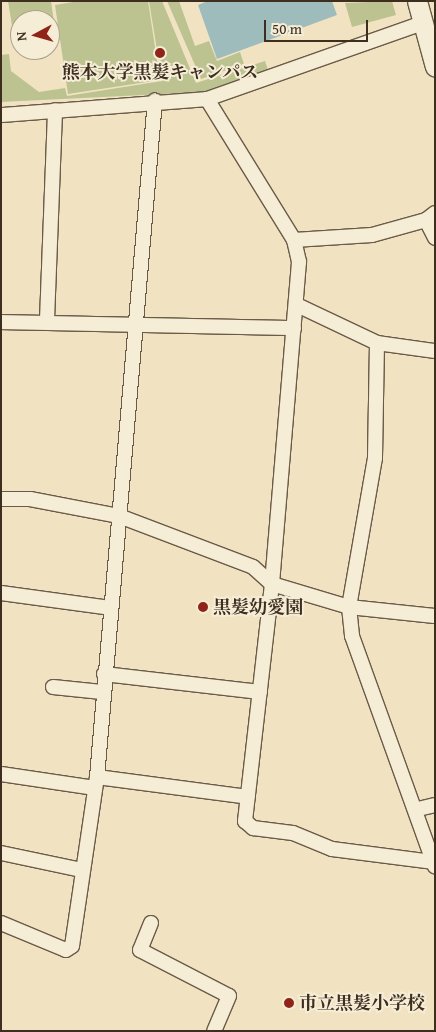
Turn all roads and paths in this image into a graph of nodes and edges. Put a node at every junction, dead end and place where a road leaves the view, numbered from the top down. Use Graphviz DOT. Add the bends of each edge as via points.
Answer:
graph roads {
  1 [pos="417,1"];
  2 [pos="424,23"];
  3 [pos="435,67"];
  4 [pos="207,99"];
  5 [pos="155,100"];
  6 [pos="55,110"];
  7 [pos="1,115"];
  8 [pos="430,217"];
  9 [pos="435,238"];
  10 [pos="294,240"];
  11 [pos="297,305"];
  12 [pos="47,320"];
  13 [pos="1,322"];
  14 [pos="137,325"];
  15 [pos="294,328"];
  16 [pos="377,343"];
  17 [pos="435,351"];
  18 [pos="1,499"];
  19 [pos="119,516"];
  20 [pos="272,584"];
  21 [pos="1,593"];
  22 [pos="349,607"];
  23 [pos="110,608"];
  24 [pos="435,616"];
  25 [pos="104,674"];
  26 [pos="53,687"];
  27 [pos="102,692"];
  28 [pos="260,692"];
  29 [pos="1,774"];
  30 [pos="96,782"];
  31 [pos="248,797"];
  32 [pos="435,805"];
  33 [pos="418,808"];
  34 [pos="1,853"];
  35 [pos="434,864"];
  36 [pos="82,870"];
  37 [pos="1,923"];
  38 [pos="151,923"];
  39 [pos="214,1031"];
  1 -- 2 [label="main road"];
  2 -- 3 [label="main road"];
  2 -- 4 [label="street"];
  4 -- 5 [label="street"];
  4 -- 10 [label="street"];
  5 -- 6 [label="street"];
  5 -- 14 [label="street"];
  6 -- 7 [label="street"];
  6 -- 12 [label="street"];
  8 -- 9 [label="street"];
  8 -- 10 [label="street" via="372,236"];
  10 -- 11 [label="street" via="299,262"];
  11 -- 15 [label="street"];
  11 -- 16 [label="street"];
  12 -- 13 [label="street"];
  12 -- 14 [label="street"];
  14 -- 15 [label="street"];
  14 -- 19 [label="street"];
  15 -- 20 [label="street"];
  16 -- 17 [label="street"];
  16 -- 22 [label="street" via="375,458"];
  18 -- 19 [label="street" via="30,499"];
  19 -- 20 [label="street" via="253,567"];
  19 -- 23 [label="street"];
  20 -- 22 [label="street"];
  20 -- 28 [label="street"];
  21 -- 23 [label="street"];
  22 -- 24 [label="street"];
  22 -- 33 [label="street" via="352,636"];
  23 -- 25 [label="street"];
  25 -- 27 [label="street"];
  25 -- 28 [label="street"];
  26 -- 27 [label="street"];
  27 -- 30 [label="street"];
  28 -- 31 [label="street"];
  29 -- 30 [label="street"];
  30 -- 31 [label="street"];
  30 -- 36 [label="street"];
  31 -- 35 [label="street" via="248,826 292,833 332,849"];
  32 -- 33 [label="street"];
  33 -- 35 [label="street"];
  34 -- 36 [label="street"];
  36 -- 37 [label="street" via="72,946 66,950"];
  38 -- 39 [label="street" via="140,950 229,996"];
}
